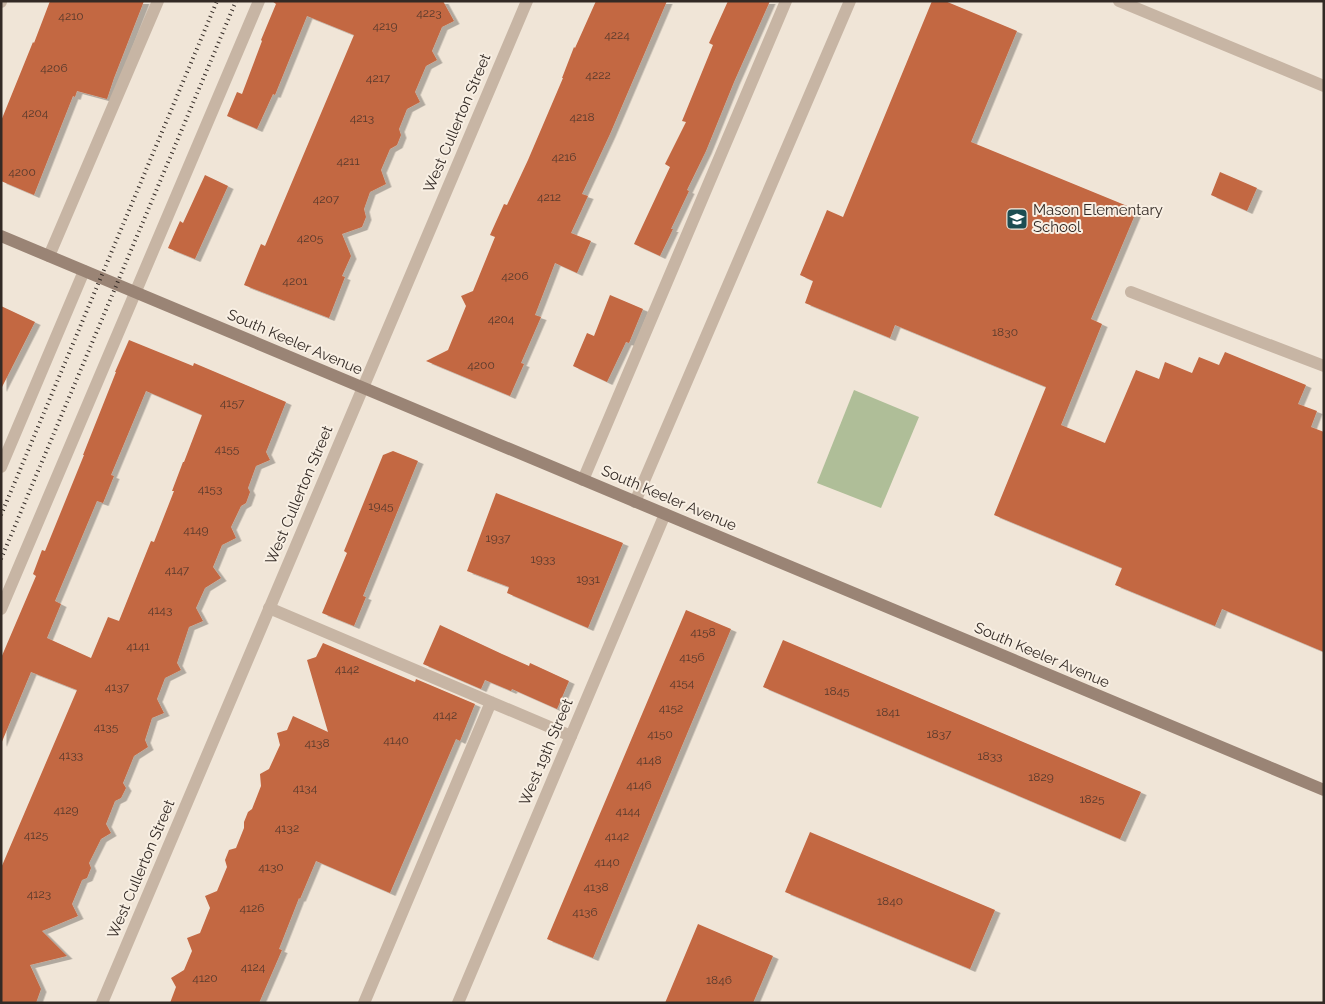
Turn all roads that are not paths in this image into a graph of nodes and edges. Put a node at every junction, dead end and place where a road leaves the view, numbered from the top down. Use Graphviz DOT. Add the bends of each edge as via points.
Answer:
graph roads {
  1 [pos="158,1"];
  2 [pos="259,1"];
  3 [pos="527,1"];
  4 [pos="786,1"];
  5 [pos="850,1"];
  6 [pos="1119,1"];
  7 [pos="1324,86"];
  8 [pos="1,236"];
  9 [pos="49,256"];
  10 [pos="84,271"];
  11 [pos="1131,292"];
  12 [pos="135,293"];
  13 [pos="1324,366"];
  14 [pos="362,388"];
  15 [pos="1,467"];
  16 [pos="583,480"];
  17 [pos="635,502"];
  18 [pos="665,514"];
  19 [pos="269,608"];
  20 [pos="1,610"];
  21 [pos="491,702"];
  22 [pos="571,736"];
  23 [pos="1324,790"];
  24 [pos="102,1003"];
  25 [pos="364,1003"];
  26 [pos="458,1003"];
  1 -- 9 [label="street"];
  2 -- 12 [label="street"];
  3 -- 14 [label="street, West Cullerton Street"];
  4 -- 16 [label="street"];
  5 -- 17 [label="street"];
  6 -- 7 [label="street"];
  8 -- 9 [label="street, South Keeler Avenue"];
  9 -- 10 [label="street, South Keeler Avenue"];
  10 -- 12 [label="street, South Keeler Avenue"];
  10 -- 15 [label="street"];
  11 -- 13 [label="street"];
  12 -- 14 [label="street, South Keeler Avenue"];
  12 -- 20 [label="street"];
  14 -- 16 [label="street, South Keeler Avenue"];
  14 -- 19 [label="street, West Cullerton Street"];
  16 -- 17 [label="street, South Keeler Avenue"];
  17 -- 18 [label="street, South Keeler Avenue"];
  18 -- 22 [label="street, West 19th Street"];
  18 -- 23 [label="street, South Keeler Avenue"];
  19 -- 21 [label="street"];
  19 -- 24 [label="street, West Cullerton Street"];
  21 -- 22 [label="street"];
  21 -- 25 [label="street"];
  22 -- 26 [label="street, West 19th Street"];
}
